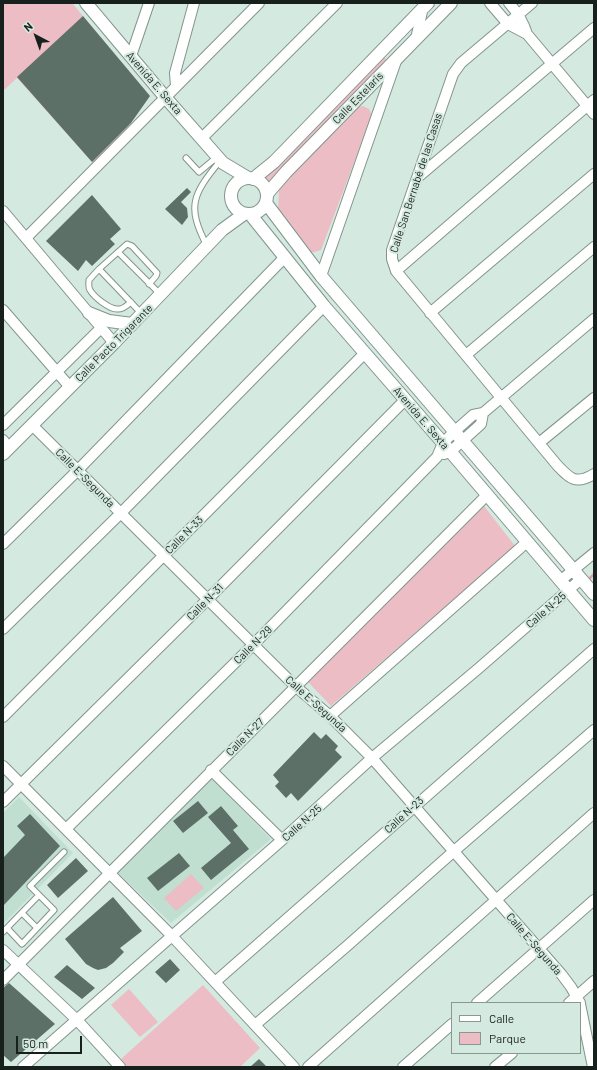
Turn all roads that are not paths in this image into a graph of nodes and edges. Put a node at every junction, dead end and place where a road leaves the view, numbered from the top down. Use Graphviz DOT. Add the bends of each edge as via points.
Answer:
graph roads {
  1 [pos="86,3"];
  2 [pos="149,3"];
  3 [pos="194,3"];
  4 [pos="258,3"];
  5 [pos="337,3"];
  6 [pos="451,3"];
  7 [pos="490,3"];
  8 [pos="509,3"];
  9 [pos="532,3"];
  10 [pos="425,5"];
  11 [pos="519,14"];
  12 [pos="508,24"];
  13 [pos="594,28"];
  14 [pos="527,34"];
  15 [pos="416,39"];
  16 [pos="131,56"];
  17 [pos="397,58"];
  18 [pos="552,63"];
  19 [pos="176,86"];
  20 [pos="165,97"];
  21 [pos="592,107"];
  22 [pos="202,138"];
  23 [pos="186,158"];
  24 [pos="221,160"];
  25 [pos="594,174"];
  26 [pos="250,178"];
  27 [pos="417,178"];
  28 [pos="232,189"];
  29 [pos="266,198"];
  30 [pos="232,202"];
  31 [pos="3,211"];
  32 [pos="247,214"];
  33 [pos="222,230"];
  34 [pos="26,238"];
  35 [pos="207,246"];
  36 [pos="594,247"];
  37 [pos="118,252"];
  38 [pos="284,258"];
  39 [pos="100,269"];
  40 [pos="396,271"];
  41 [pos="321,276"];
  42 [pos="149,284"];
  43 [pos="160,295"];
  44 [pos="131,302"];
  45 [pos="324,306"];
  46 [pos="3,310"];
  47 [pos="89,313"];
  48 [pos="430,313"];
  49 [pos="142,314"];
  50 [pos="594,319"];
  51 [pos="132,324"];
  52 [pos="101,328"];
  53 [pos="114,343"];
  54 [pos="364,354"];
  55 [pos="466,355"];
  56 [pos="56,372"];
  57 [pos="70,387"];
  58 [pos="502,397"];
  59 [pos="594,398"];
  60 [pos="404,400"];
  61 [pos="483,413"];
  62 [pos="3,425"];
  63 [pos="32,425"];
  64 [pos="455,431"];
  65 [pos="463,441"];
  66 [pos="539,443"];
  67 [pos="5,447"];
  68 [pos="446,447"];
  69 [pos="78,471"];
  70 [pos="594,474"];
  71 [pos="487,495"];
  72 [pos="120,514"];
  73 [pos="527,542"];
  74 [pos="3,544"];
  75 [pos="594,553"];
  76 [pos="163,556"];
  77 [pos="577,574"];
  78 [pos="560,581"];
  79 [pos="569,590"];
  80 [pos="594,594"];
  81 [pos="594,597"];
  82 [pos="207,600"];
  83 [pos="583,607"];
  84 [pos="594,620"];
  85 [pos="3,629"];
  86 [pos="253,645"];
  87 [pos="594,649"];
  88 [pos="296,686"];
  89 [pos="330,716"];
  90 [pos="3,717"];
  91 [pos="594,730"];
  92 [pos="372,758"];
  93 [pos="3,766"];
  94 [pos="212,770"];
  95 [pos="22,784"];
  96 [pos="3,802"];
  97 [pos="414,806"];
  98 [pos="594,814"];
  99 [pos="66,829"];
  100 [pos="282,840"];
  101 [pos="64,852"];
  102 [pos="453,852"];
  103 [pos="109,873"];
  104 [pos="39,895"];
  105 [pos="496,900"];
  106 [pos="594,900"];
  107 [pos="22,913"];
  108 [pos="37,928"];
  109 [pos="5,930"];
  110 [pos="172,936"];
  111 [pos="539,949"];
  112 [pos="3,950"];
  113 [pos="18,964"];
  114 [pos="3,980"];
  115 [pos="594,981"];
  116 [pos="215,982"];
  117 [pos="579,1001"];
  118 [pos="478,1002"];
  119 [pos="581,1011"];
  120 [pos="77,1020"];
  121 [pos="254,1024"];
  122 [pos="451,1025"];
  123 [pos="511,1054"];
  124 [pos="592,1065"];
  125 [pos="118,1066"];
  126 [pos="23,1067"];
  127 [pos="294,1067"];
  128 [pos="308,1067"];
  129 [pos="403,1067"];
  130 [pos="496,1067"];
  1 -- 16 [label="street, Avenida E. Sexta"];
  2 -- 16 [label="street"];
  3 -- 19 [label="street" via="175,73"];
  4 -- 19 [label="street"];
  5 -- 22 [label="street"];
  6 -- 15 [label="street, Calle Estelaris"];
  7 -- 12 [label="street"];
  8 -- 11 [label="street"];
  9 -- 11 [label="street, Calle San Bernabé de las Casas"];
  10 -- 15 [label="street"];
  10 -- 26 [label="street, Calle Estelaris" via="274,162"];
  11 -- 12 [label="street, Calle San Bernabé de las Casas"];
  11 -- 14 [label="street"];
  12 -- 14 [label="street"];
  12 -- 27 [label="street, Calle San Bernabé de las Casas" via="461,63 453,74"];
  13 -- 18 [label="street"];
  14 -- 18 [label="street"];
  15 -- 17 [label="street, Calle Estelaris"];
  16 -- 20 [label="street, Avenida E. Sexta"];
  17 -- 29 [label="street, Calle Estelaris" via="286,172"];
  17 -- 41 [label="street"];
  18 -- 21 [label="street"];
  18 -- 27 [label="street"];
  19 -- 20 [label="street"];
  20 -- 22 [label="street, Avenida E. Sexta"];
  20 -- 34 [label="street"];
  21 -- 40 [label="street"];
  22 -- 24 [label="street, Avenida E. Sexta"];
  23 -- 24 [label="lane" via="199,172"];
  24 -- 26 [label="street, Avenida E. Sexta"];
  24 -- 28 [label="street, Avenida E. Sexta"];
  24 -- 35 [label="lane" via="196,195 197,225"];
  25 -- 48 [label="street"];
  26 -- 28 [label="street" via="240,180"];
  26 -- 29 [label="street" via="265,187"];
  27 -- 40 [label="street, Calle San Bernabé de las Casas" via="392,254 392,263"];
  28 -- 30 [label="street"];
  29 -- 32 [label="street" via="262,209"];
  29 -- 41 [label="street, Avenida E. Sexta"];
  30 -- 32 [label="street" via="239,211"];
  30 -- 33 [label="street, Calle Pacto Trigarante"];
  31 -- 34 [label="street"];
  32 -- 33 [label="street, Calle Pacto Trigarante"];
  32 -- 38 [label="street, Avenida E. Sexta"];
  33 -- 35 [label="street, Calle Pacto Trigarante"];
  34 -- 47 [label="street"];
  35 -- 43 [label="street, Calle Pacto Trigarante"];
  36 -- 55 [label="street"];
  37 -- 39 [label="lane"];
  37 -- 42 [label="lane"];
  37 -- 42 [label="lane" via="126,244 132,246 157,273"];
  38 -- 45 [label="street, Avenida E. Sexta"];
  38 -- 69 [label="street"];
  39 -- 44 [label="lane"];
  39 -- 44 [label="lane" via="88,286 103,303 122,309"];
  40 -- 48 [label="street, Calle San Bernabé de las Casas"];
  41 -- 64 [label="street, Avenida E. Sexta"];
  42 -- 43 [label="lane"];
  43 -- 49 [label="street, Calle Pacto Trigarante"];
  44 -- 49 [label="lane"];
  45 -- 54 [label="street, Avenida E. Sexta"];
  45 -- 72 [label="street"];
  46 -- 56 [label="street"];
  47 -- 51 [label="street" via="109,321"];
  47 -- 52 [label="street"];
  48 -- 55 [label="street, Calle San Bernabé de las Casas"];
  49 -- 51 [label="street, Calle Pacto Trigarante"];
  50 -- 58 [label="street"];
  51 -- 53 [label="street, Calle Pacto Trigarante"];
  52 -- 53 [label="street"];
  52 -- 56 [label="street"];
  53 -- 57 [label="street, Calle Pacto Trigarante"];
  54 -- 60 [label="street, Avenida E. Sexta"];
  54 -- 76 [label="street, Calle N-33"];
  55 -- 58 [label="street, Calle San Bernabé de las Casas"];
  56 -- 57 [label="street"];
  56 -- 62 [label="street"];
  57 -- 63 [label="street, Calle Pacto Trigarante"];
  58 -- 61 [label="street"];
  58 -- 66 [label="street, Calle San Bernabé de las Casas"];
  59 -- 66 [label="street"];
  60 -- 68 [label="street, Avenida E. Sexta"];
  60 -- 82 [label="street, Calle N-31"];
  61 -- 64 [label="street" via="473,415"];
  61 -- 65 [label="street" via="481,424"];
  63 -- 67 [label="street, Calle Pacto Trigarante"];
  63 -- 69 [label="street, Calle E-Segunda"];
  64 -- 65 [label="street, Avenida E. Sexta"];
  64 -- 68 [label="street"];
  65 -- 68 [label="street"];
  65 -- 77 [label="street, Avenida E. Sexta"];
  66 -- 70 [label="street, Calle San Bernabé de las Casas" via="565,474 573,479 579,480"];
  68 -- 71 [label="street, Avenida E. Sexta"];
  68 -- 86 [label="street, Calle N-29"];
  69 -- 72 [label="street, Calle E-Segunda"];
  69 -- 74 [label="street"];
  71 -- 73 [label="street, Avenida E. Sexta"];
  71 -- 88 [label="street, Calle N-27"];
  72 -- 76 [label="street, Calle E-Segunda"];
  72 -- 85 [label="street"];
  73 -- 78 [label="street, Avenida E. Sexta"];
  73 -- 89 [label="street"];
  75 -- 77 [label="street"];
  76 -- 82 [label="street, Calle E-Segunda"];
  76 -- 90 [label="street, Calle N-33"];
  77 -- 78 [label="street"];
  77 -- 79 [label="street, Calle N-25"];
  77 -- 80 [label="street, Avenida E. Sexta"];
  78 -- 79 [label="street, Avenida E. Sexta"];
  79 -- 83 [label="street, Avenida E. Sexta"];
  79 -- 92 [label="street, Calle N-25"];
  81 -- 83 [label="street"];
  82 -- 86 [label="street, Calle E-Segunda"];
  82 -- 95 [label="street, Calle N-31"];
  83 -- 84 [label="street, Avenida E. Sexta"];
  86 -- 88 [label="street, Calle E-Segunda"];
  86 -- 99 [label="street, Calle N-29"];
  87 -- 97 [label="street, Calle N-23"];
  88 -- 89 [label="street, Calle E-Segunda"];
  88 -- 94 [label="street, Calle N-27"];
  89 -- 92 [label="street, Calle E-Segunda"];
  91 -- 102 [label="street"];
  92 -- 97 [label="street, Calle E-Segunda"];
  92 -- 100 [label="street, Calle N-25"];
  93 -- 95 [label="street"];
  94 -- 100 [label="street"];
  94 -- 103 [label="street, Calle N-27"];
  95 -- 96 [label="street, Calle N-31"];
  95 -- 99 [label="street"];
  97 -- 102 [label="street, Calle E-Segunda"];
  97 -- 116 [label="street, Calle N-23"];
  98 -- 105 [label="street"];
  99 -- 103 [label="street"];
  100 -- 110 [label="street, Calle N-25"];
  101 -- 104 [label="lane" via="30,886"];
  102 -- 105 [label="street, Calle E-Segunda"];
  102 -- 121 [label="street"];
  103 -- 110 [label="street"];
  103 -- 113 [label="street, Calle N-27"];
  104 -- 107 [label="lane"];
  104 -- 108 [label="lane" via="54,910"];
  105 -- 111 [label="street, Calle E-Segunda"];
  105 -- 128 [label="street"];
  106 -- 111 [label="street"];
  107 -- 108 [label="lane"];
  107 -- 109 [label="lane"];
  108 -- 109 [label="lane" via="22,944"];
  110 -- 116 [label="street"];
  110 -- 120 [label="street, Calle N-25"];
  111 -- 117 [label="street, Calle E-Segunda" via="571,987"];
  111 -- 118 [label="street"];
  112 -- 113 [label="street"];
  113 -- 114 [label="street, Calle N-27"];
  113 -- 120 [label="street"];
  115 -- 117 [label="street"];
  116 -- 121 [label="street"];
  119 -- 124 [label="street, Calle E-Segunda"];
  120 -- 125 [label="street"];
  120 -- 126 [label="street, Calle N-25"];
  121 -- 127 [label="street"];
  122 -- 129 [label="street"];
  123 -- 130 [label="street"];
}
